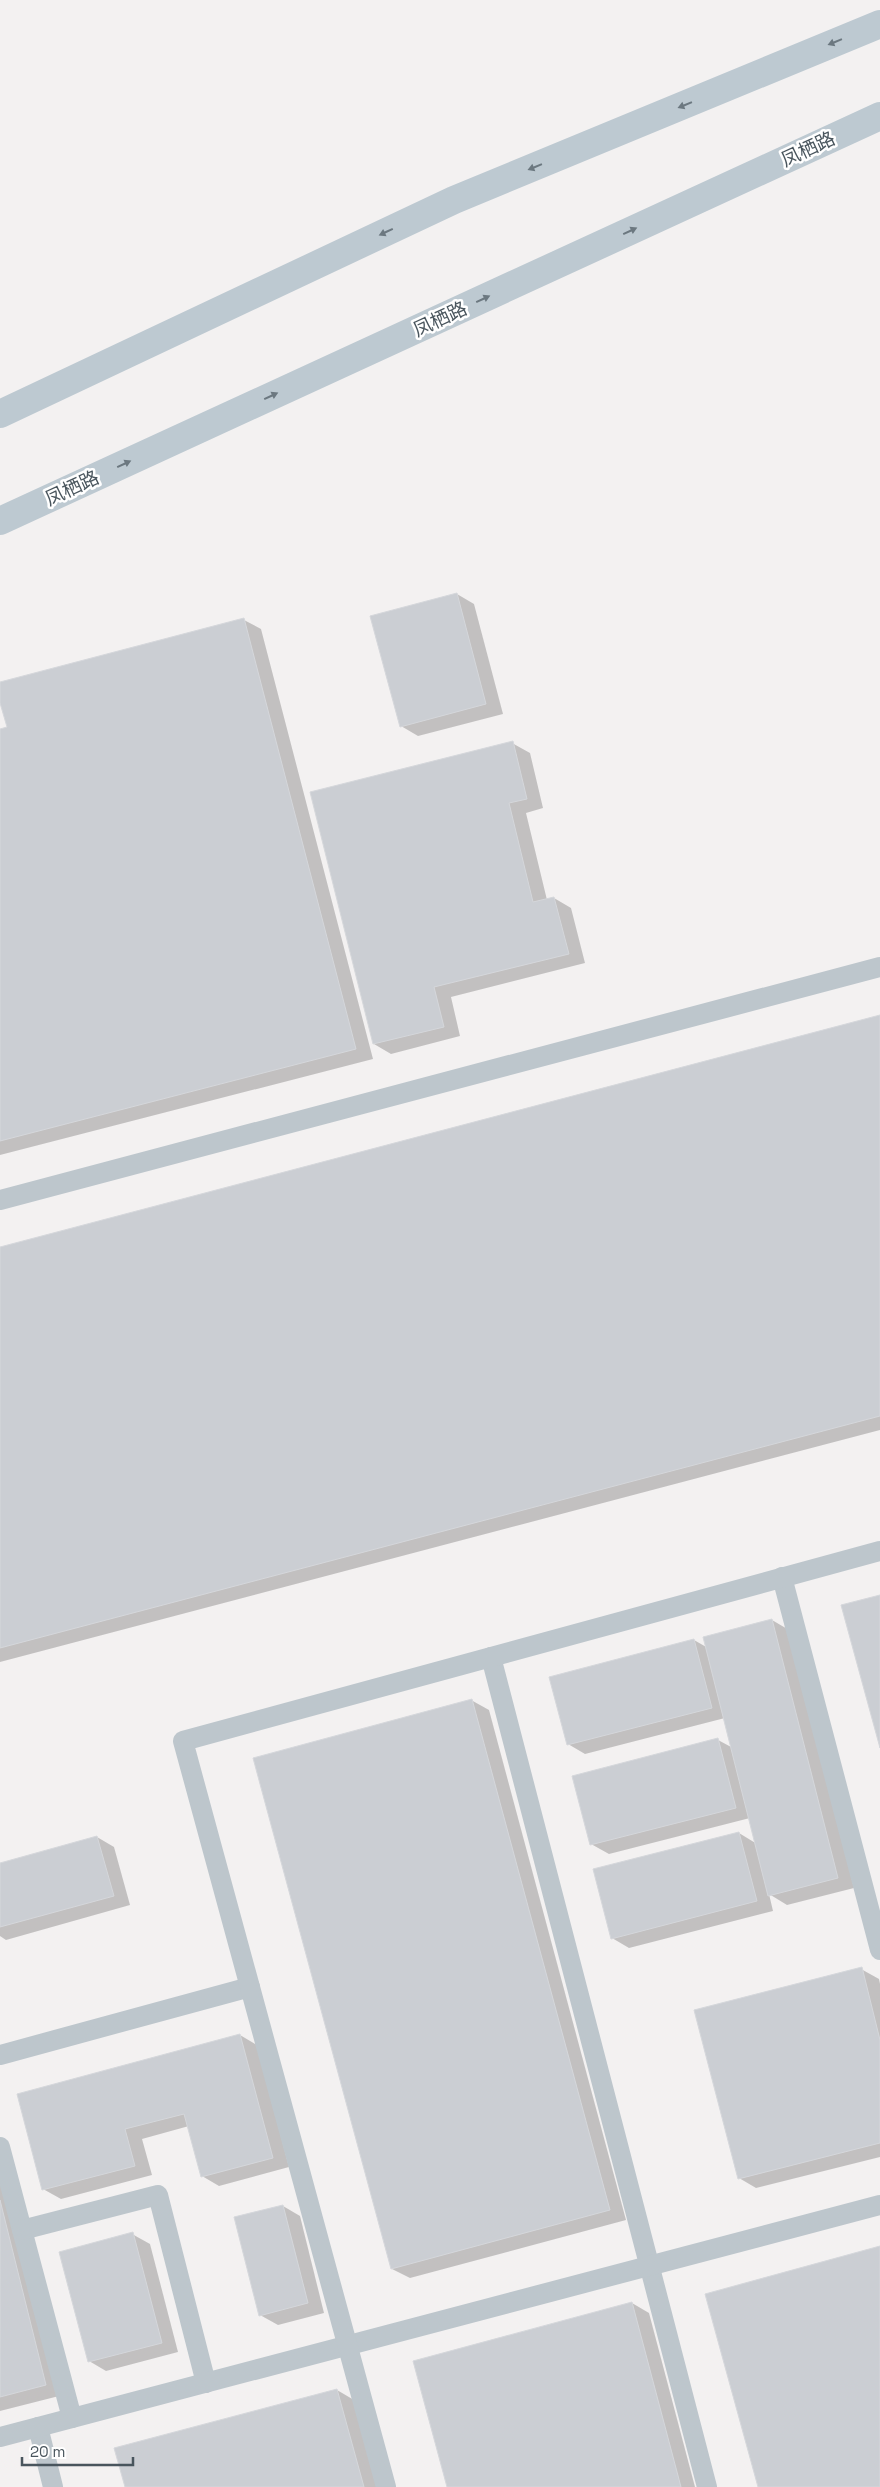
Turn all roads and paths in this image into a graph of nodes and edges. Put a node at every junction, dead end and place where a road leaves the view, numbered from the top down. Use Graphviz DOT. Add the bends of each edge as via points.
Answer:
graph roads {
  1 [pos="880,24"];
  2 [pos="880,116"];
  3 [pos="0,414"];
  4 [pos="0,521"];
  5 [pos="880,967"];
  6 [pos="0,1200"];
  7 [pos="880,1551"];
  8 [pos="782,1577"];
  9 [pos="490,1657"];
  10 [pos="880,1950"];
  11 [pos="250,1987"];
  12 [pos="0,2055"];
  13 [pos="0,2147"];
  14 [pos="880,2205"];
  15 [pos="22,2230"];
  16 [pos="649,2266"];
  17 [pos="348,2346"];
  18 [pos="206,2383"];
  19 [pos="72,2418"];
  20 [pos="38,2427"];
  21 [pos="0,2437"];
  22 [pos="53,2487"];
  23 [pos="386,2487"];
  24 [pos="707,2487"];
  1 -- 3 [label="main road, one-way" via="454,200"];
  4 -- 2 [label="main road, 凤栖路, one-way"];
  5 -- 6 [label="lane"];
  7 -- 8 [label="lane"];
  8 -- 9 [label="lane"];
  8 -- 10 [label="lane"];
  9 -- 11 [label="lane" via="183,1741"];
  9 -- 16 [label="lane"];
  11 -- 12 [label="lane"];
  11 -- 17 [label="lane"];
  13 -- 15 [label="lane"];
  14 -- 16 [label="lane"];
  15 -- 18 [label="lane" via="158,2195"];
  15 -- 19 [label="lane"];
  16 -- 17 [label="lane"];
  16 -- 24 [label="lane"];
  17 -- 18 [label="lane"];
  17 -- 23 [label="lane"];
  18 -- 19 [label="lane"];
  19 -- 20 [label="lane"];
  20 -- 21 [label="lane"];
  20 -- 22 [label="lane"];
}
